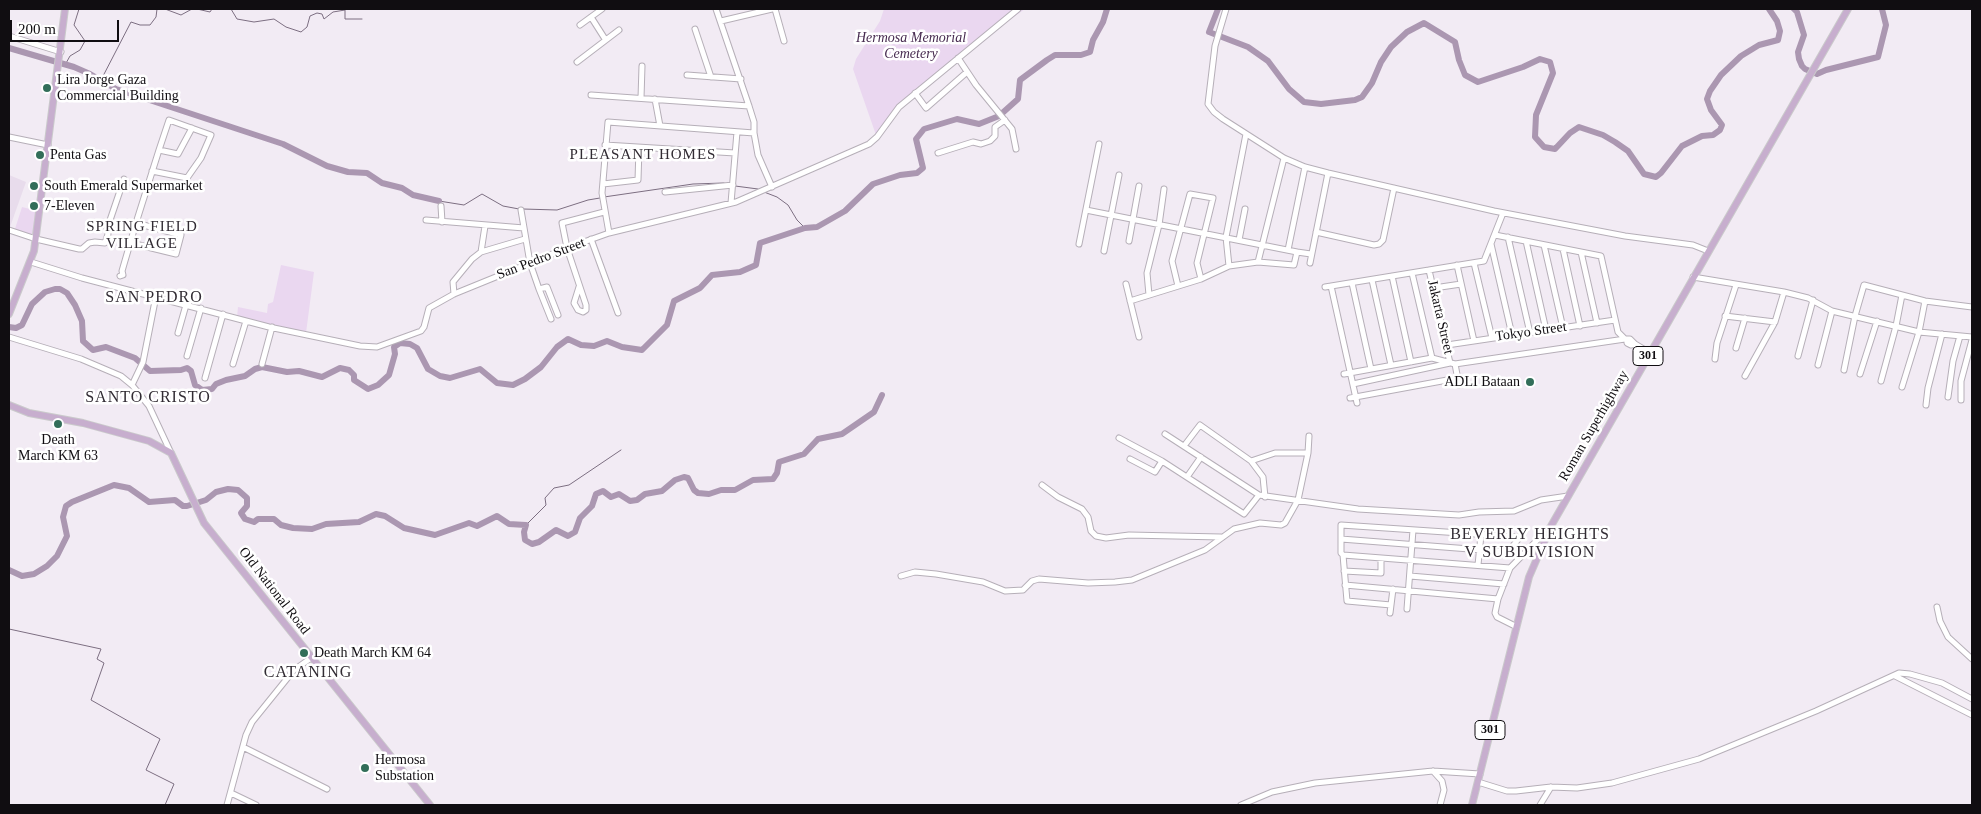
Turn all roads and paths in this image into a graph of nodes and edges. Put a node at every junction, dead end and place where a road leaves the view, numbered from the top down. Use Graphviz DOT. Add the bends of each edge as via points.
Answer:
graph roads {
  1 [pos="65,9"];
  2 [pos="602,9"];
  3 [pos="716,9"];
  4 [pos="773,9"];
  5 [pos="1018,9"];
  6 [pos="1226,9"];
  7 [pos="1848,9"];
  8 [pos="591,16"];
  9 [pos="721,20"];
  10 [pos="580,25"];
  11 [pos="695,29"];
  12 [pos="619,30"];
  13 [pos="9,36"];
  14 [pos="605,39"];
  15 [pos="784,41"];
  16 [pos="958,58"];
  17 [pos="60,60"];
  18 [pos="577,62"];
  19 [pos="642,66"];
  20 [pos="967,72"];
  21 [pos="687,75"];
  22 [pos="711,77"];
  23 [pos="741,79"];
  24 [pos="915,94"];
  25 [pos="591,95"];
  26 [pos="641,98"];
  27 [pos="655,99"];
  28 [pos="749,106"];
  29 [pos="1003,118"];
  30 [pos="660,126"];
  31 [pos="192,128"];
  32 [pos="737,132"];
  33 [pos="754,133"];
  34 [pos="1246,134"];
  35 [pos="9,136"];
  36 [pos="1099,144"];
  37 [pos="48,145"];
  38 [pos="605,145"];
  39 [pos="639,148"];
  40 [pos="159,150"];
  41 [pos="1016,150"];
  42 [pos="938,153"];
  43 [pos="735,154"];
  44 [pos="1284,158"];
  45 [pos="1306,167"];
  46 [pos="152,171"];
  47 [pos="1328,173"];
  48 [pos="1119,175"];
  49 [pos="124,179"];
  50 [pos="603,184"];
  51 [pos="733,185"];
  52 [pos="1139,186"];
  53 [pos="772,187"];
  54 [pos="1394,188"];
  55 [pos="1164,189"];
  56 [pos="665,192"];
  57 [pos="731,203"];
  58 [pos="441,206"];
  59 [pos="1245,209"];
  60 [pos="521,210"];
  61 [pos="1086,210"];
  62 [pos="604,212"];
  63 [pos="1503,213"];
  64 [pos="1111,215"];
  65 [pos="1133,219"];
  66 [pos="426,220"];
  67 [pos="442,222"];
  68 [pos="136,223"];
  69 [pos="1159,225"];
  70 [pos="485,226"];
  71 [pos="524,228"];
  72 [pos="1182,229"];
  73 [pos="9,230"];
  74 [pos="1316,232"];
  75 [pos="609,233"];
  76 [pos="1205,234"];
  77 [pos="1495,235"];
  78 [pos="1226,237"];
  79 [pos="1508,237"];
  80 [pos="36,239"];
  81 [pos="526,239"];
  82 [pos="591,240"];
  83 [pos="1238,240"];
  84 [pos="1526,241"];
  85 [pos="1129,242"];
  86 [pos="131,243"];
  87 [pos="1078,244"];
  88 [pos="1491,244"];
  89 [pos="1544,244"];
  90 [pos="1264,245"];
  91 [pos="567,248"];
  92 [pos="1563,249"];
  93 [pos="1288,250"];
  94 [pos="1708,251"];
  95 [pos="481,252"];
  96 [pos="1104,252"];
  97 [pos="1297,252"];
  98 [pos="1581,252"];
  99 [pos="1312,254"];
  100 [pos="30,262"];
  101 [pos="1258,262"];
  102 [pos="530,263"];
  103 [pos="1310,263"];
  104 [pos="1474,263"];
  105 [pos="1457,265"];
  106 [pos="1229,266"];
  107 [pos="1429,270"];
  108 [pos="1412,273"];
  109 [pos="1392,276"];
  110 [pos="1694,277"];
  111 [pos="1201,279"];
  112 [pos="1372,280"];
  113 [pos="1352,283"];
  114 [pos="1126,284"];
  115 [pos="1461,284"];
  116 [pos="1736,285"];
  117 [pos="1178,286"];
  118 [pos="117,287"];
  119 [pos="579,287"];
  120 [pos="1434,288"];
  121 [pos="539,289"];
  122 [pos="1784,292"];
  123 [pos="454,294"];
  124 [pos="1149,295"];
  125 [pos="1902,295"];
  126 [pos="156,296"];
  127 [pos="1813,300"];
  128 [pos="1130,301"];
  129 [pos="1925,301"];
  130 [pos="186,305"];
  131 [pos="1972,306"];
  132 [pos="201,308"];
  133 [pos="1832,311"];
  134 [pos="618,313"];
  135 [pos="9,314"];
  136 [pos="223,314"];
  137 [pos="558,315"];
  138 [pos="1725,316"];
  139 [pos="1855,316"];
  140 [pos="1745,318"];
  141 [pos="551,319"];
  142 [pos="1615,320"];
  143 [pos="246,321"];
  144 [pos="1877,321"];
  145 [pos="1775,322"];
  146 [pos="1597,323"];
  147 [pos="1580,326"];
  148 [pos="1896,326"];
  149 [pos="272,327"];
  150 [pos="1563,328"];
  151 [pos="1546,330"];
  152 [pos="178,332"];
  153 [pos="1618,332"];
  154 [pos="1919,332"];
  155 [pos="1530,333"];
  156 [pos="1942,334"];
  157 [pos="1512,335"];
  158 [pos="1960,336"];
  159 [pos="9,337"];
  160 [pos="1139,337"];
  161 [pos="1492,338"];
  162 [pos="1972,338"];
  163 [pos="1474,340"];
  164 [pos="1626,340"];
  165 [pos="1612,341"];
  166 [pos="1447,345"];
  167 [pos="1736,348"];
  168 [pos="1650,353"];
  169 [pos="187,356"];
  170 [pos="1798,356"];
  171 [pos="1432,358"];
  172 [pos="1715,359"];
  173 [pos="1411,362"];
  174 [pos="1452,363"];
  175 [pos="233,364"];
  176 [pos="262,364"];
  177 [pos="1391,365"];
  178 [pos="1818,365"];
  179 [pos="1371,369"];
  180 [pos="1844,370"];
  181 [pos="1351,373"];
  182 [pos="1344,374"];
  183 [pos="1860,374"];
  184 [pos="1745,376"];
  185 [pos="205,378"];
  186 [pos="1458,378"];
  187 [pos="1881,381"];
  188 [pos="1353,384"];
  189 [pos="132,385"];
  190 [pos="1459,385"];
  191 [pos="1902,387"];
  192 [pos="1948,397"];
  193 [pos="1961,400"];
  194 [pos="9,404"];
  195 [pos="1926,405"];
  196 [pos="1165,434"];
  197 [pos="1309,436"];
  198 [pos="1119,438"];
  199 [pos="1184,446"];
  200 [pos="171,453"];
  201 [pos="1308,453"];
  202 [pos="1201,457"];
  203 [pos="1130,459"];
  204 [pos="1162,461"];
  205 [pos="1251,461"];
  206 [pos="1187,477"];
  207 [pos="1042,484"];
  208 [pos="1258,495"];
  209 [pos="1568,496"];
  210 [pos="1265,497"];
  211 [pos="1298,500"];
  212 [pos="1551,526"];
  213 [pos="1413,530"];
  214 [pos="1481,534"];
  215 [pos="1222,537"];
  216 [pos="1341,539"];
  217 [pos="1412,545"];
  218 [pos="1480,550"];
  219 [pos="1343,555"];
  220 [pos="1381,558"];
  221 [pos="1411,560"];
  222 [pos="1478,565"];
  223 [pos="1510,568"];
  224 [pos="1344,571"];
  225 [pos="900,576"];
  226 [pos="1410,576"];
  227 [pos="1504,584"];
  228 [pos="1345,585"];
  229 [pos="1393,589"];
  230 [pos="1409,591"];
  231 [pos="1498,599"];
  232 [pos="1391,605"];
  233 [pos="1936,607"];
  234 [pos="1407,609"];
  235 [pos="1390,613"];
  236 [pos="1515,626"];
  237 [pos="311,658"];
  238 [pos="1972,659"];
  239 [pos="1895,676"];
  240 [pos="1972,699"];
  241 [pos="1972,715"];
  242 [pos="243,747"];
  243 [pos="1433,771"];
  244 [pos="1480,774"];
  245 [pos="1478,782"];
  246 [pos="1551,787"];
  247 [pos="328,789"];
  248 [pos="231,792"];
  249 [pos="227,805"];
  250 [pos="256,805"];
  251 [pos="430,805"];
  252 [pos="1241,805"];
  253 [pos="1440,805"];
  254 [pos="1472,805"];
  255 [pos="1540,805"];
  1 -- 17 [label="main road"];
  2 -- 8 [label="street"];
  3 -- 9 [label="street"];
  4 -- 9 [label="street"];
  4 -- 15 [label="street"];
  5 -- 16 [label="street, San Pedro Street"];
  6 -- 34 [label="street" via="1215,46 1208,104 1214,112"];
  7 -- 94 [label="main road, Roman Superhighway / 301"];
  8 -- 10 [label="street"];
  8 -- 14 [label="street"];
  9 -- 23 [label="street"];
  11 -- 22 [label="street"];
  12 -- 14 [label="street"];
  13 -- 17 [label="street"];
  14 -- 18 [label="street"];
  16 -- 20 [label="street"];
  16 -- 24 [label="street, San Pedro Street"];
  17 -- 37 [label="main road"];
  19 -- 26 [label="street"];
  20 -- 24 [label="street" via="926,108"];
  20 -- 29 [label="street"];
  21 -- 22 [label="street"];
  22 -- 23 [label="street"];
  23 -- 28 [label="street"];
  24 -- 53 [label="street, San Pedro Street" via="899,107 869,144"];
  25 -- 26 [label="street"];
  26 -- 27 [label="street"];
  27 -- 28 [label="street"];
  27 -- 30 [label="street"];
  28 -- 33 [label="street"];
  29 -- 41 [label="street" via="1012,129"];
  29 -- 42 [label="street" via="995,127 990,141 974,142"];
  30 -- 32 [label="street"];
  30 -- 38 [label="street" via="608,122"];
  31 -- 40 [label="street" via="178,154"];
  31 -- 40 [label="street" via="169,120"];
  31 -- 46 [label="street" via="211,135 187,178"];
  32 -- 33 [label="street"];
  32 -- 43 [label="street"];
  33 -- 53 [label="street" via="758,155"];
  34 -- 44 [label="street"];
  34 -- 78 [label="street"];
  35 -- 37 [label="street"];
  36 -- 61 [label="street"];
  37 -- 80 [label="main road"];
  38 -- 39 [label="street"];
  38 -- 50 [label="street"];
  39 -- 43 [label="street"];
  39 -- 50 [label="street" via="638,180"];
  40 -- 46 [label="street"];
  43 -- 51 [label="street"];
  44 -- 45 [label="street"];
  44 -- 90 [label="street"];
  45 -- 47 [label="street"];
  45 -- 93 [label="street"];
  46 -- 68 [label="street"];
  47 -- 54 [label="street"];
  47 -- 74 [label="street"];
  48 -- 64 [label="street"];
  49 -- 80 [label="street" via="105,243 89,243 82,249"];
  50 -- 62 [label="street"];
  51 -- 56 [label="street"];
  51 -- 57 [label="street"];
  52 -- 65 [label="street"];
  53 -- 57 [label="street, San Pedro Street"];
  54 -- 63 [label="street"];
  54 -- 74 [label="street" via="1383,240 1379,244"];
  55 -- 69 [label="street"];
  57 -- 75 [label="street, San Pedro Street"];
  58 -- 67 [label="street"];
  59 -- 83 [label="street"];
  60 -- 71 [label="street"];
  61 -- 64 [label="street"];
  61 -- 87 [label="street"];
  62 -- 75 [label="street"];
  62 -- 91 [label="street" via="564,221"];
  63 -- 77 [label="street"];
  63 -- 94 [label="street" via="1699,246"];
  64 -- 65 [label="street"];
  64 -- 96 [label="street"];
  65 -- 69 [label="street"];
  65 -- 85 [label="street"];
  66 -- 67 [label="street"];
  67 -- 70 [label="street"];
  68 -- 86 [label="street"];
  68 -- 86 [label="street" via="181,235 176,254"];
  69 -- 72 [label="street"];
  69 -- 124 [label="street" via="1147,273"];
  70 -- 71 [label="street"];
  70 -- 95 [label="street"];
  71 -- 81 [label="street"];
  72 -- 76 [label="street"];
  72 -- 76 [label="street" via="1190,194 1213,198"];
  72 -- 117 [label="street" via="1172,261"];
  73 -- 80 [label="street"];
  74 -- 99 [label="street"];
  75 -- 82 [label="street, San Pedro Street"];
  76 -- 78 [label="street"];
  76 -- 111 [label="street" via="1197,263"];
  77 -- 79 [label="street"];
  77 -- 88 [label="street"];
  78 -- 83 [label="street"];
  78 -- 106 [label="street"];
  79 -- 84 [label="street"];
  79 -- 155 [label="street"];
  80 -- 100 [label="main road"];
  81 -- 95 [label="street"];
  81 -- 102 [label="street"];
  82 -- 91 [label="street, San Pedro Street"];
  82 -- 134 [label="street"];
  83 -- 90 [label="street"];
  84 -- 89 [label="street"];
  84 -- 151 [label="street"];
  86 -- 118 [label="street"];
  88 -- 104 [label="street" via="1484,261"];
  88 -- 157 [label="street"];
  89 -- 92 [label="street"];
  89 -- 150 [label="street"];
  90 -- 93 [label="street"];
  90 -- 101 [label="street"];
  91 -- 102 [label="street, San Pedro Street"];
  91 -- 119 [label="street"];
  92 -- 98 [label="street"];
  92 -- 147 [label="street"];
  93 -- 97 [label="street"];
  94 -- 110 [label="main road, Roman Superhighway / 301"];
  95 -- 123 [label="street" via="452,282"];
  97 -- 99 [label="street"];
  97 -- 101 [label="street" via="1294,265"];
  98 -- 142 [label="street" via="1601,256"];
  98 -- 146 [label="street"];
  99 -- 103 [label="street"];
  100 -- 118 [label="street, San Pedro Street"];
  100 -- 135 [label="main road"];
  101 -- 106 [label="street"];
  102 -- 121 [label="street"];
  102 -- 123 [label="street, San Pedro Street"];
  104 -- 105 [label="street"];
  104 -- 161 [label="street"];
  105 -- 107 [label="street"];
  105 -- 115 [label="street"];
  106 -- 111 [label="street"];
  107 -- 108 [label="street"];
  107 -- 120 [label="street, Jakarta Street"];
  108 -- 109 [label="street"];
  108 -- 171 [label="street"];
  109 -- 112 [label="street"];
  109 -- 173 [label="street"];
  110 -- 116 [label="street"];
  110 -- 168 [label="main road, Roman Superhighway / 301"];
  111 -- 117 [label="street"];
  112 -- 113 [label="street"];
  112 -- 177 [label="street"];
  113 -- 179 [label="street"];
  113 -- 181 [label="street" via="1328,287"];
  114 -- 128 [label="street"];
  115 -- 120 [label="street"];
  115 -- 163 [label="street"];
  116 -- 122 [label="street"];
  116 -- 138 [label="street"];
  117 -- 124 [label="street"];
  118 -- 126 [label="street, San Pedro Street"];
  120 -- 166 [label="street, Jakarta Street"];
  121 -- 137 [label="street" via="546,287"];
  121 -- 141 [label="street"];
  122 -- 127 [label="street"];
  122 -- 145 [label="street"];
  123 -- 149 [label="street, San Pedro Street" via="429,308 421,331 377,347"];
  124 -- 128 [label="street"];
  125 -- 129 [label="street"];
  125 -- 139 [label="street" via="1864,285"];
  125 -- 148 [label="street"];
  126 -- 130 [label="street, San Pedro Street"];
  126 -- 189 [label="street" via="142,365"];
  127 -- 133 [label="street"];
  127 -- 170 [label="street"];
  128 -- 160 [label="street"];
  129 -- 131 [label="street"];
  129 -- 154 [label="street"];
  130 -- 132 [label="street, San Pedro Street"];
  130 -- 152 [label="street"];
  132 -- 136 [label="street, San Pedro Street"];
  132 -- 169 [label="street"];
  133 -- 139 [label="street"];
  133 -- 178 [label="street"];
  136 -- 143 [label="street, San Pedro Street"];
  136 -- 185 [label="street"];
  138 -- 140 [label="street"];
  138 -- 172 [label="street"];
  139 -- 144 [label="street"];
  139 -- 180 [label="street"];
  140 -- 145 [label="street"];
  140 -- 167 [label="street"];
  142 -- 146 [label="street, Tokyo Street"];
  142 -- 153 [label="street"];
  143 -- 149 [label="street, San Pedro Street"];
  143 -- 175 [label="street"];
  144 -- 148 [label="street"];
  144 -- 183 [label="street"];
  145 -- 184 [label="street"];
  146 -- 147 [label="street, Tokyo Street"];
  147 -- 150 [label="street, Tokyo Street"];
  148 -- 154 [label="street"];
  148 -- 187 [label="street"];
  149 -- 176 [label="street"];
  150 -- 151 [label="street, Tokyo Street"];
  151 -- 155 [label="street, Tokyo Street"];
  153 -- 164 [label="street"];
  153 -- 165 [label="street"];
  154 -- 156 [label="street"];
  154 -- 191 [label="street"];
  155 -- 157 [label="street, Tokyo Street"];
  156 -- 158 [label="street"];
  156 -- 195 [label="street"];
  157 -- 161 [label="street, Tokyo Street"];
  158 -- 162 [label="street"];
  158 -- 192 [label="street"];
  159 -- 189 [label="street" via="108,370"];
  161 -- 163 [label="street, Tokyo Street"];
  162 -- 193 [label="street"];
  163 -- 166 [label="street, Tokyo Street"];
  164 -- 165 [label="street"];
  164 -- 168 [label="street"];
  165 -- 174 [label="street"];
  166 -- 174 [label="street, Jakarta Street"];
  168 -- 209 [label="main road, Roman Superhighway / 301"];
  171 -- 173 [label="street"];
  171 -- 174 [label="street"];
  173 -- 177 [label="street"];
  174 -- 186 [label="street, Jakarta Street"];
  174 -- 188 [label="street"];
  177 -- 179 [label="street"];
  179 -- 181 [label="street"];
  181 -- 182 [label="street"];
  181 -- 188 [label="street"];
  186 -- 188 [label="street" via="1354,399"];
  186 -- 190 [label="street, Jakarta Street"];
  189 -- 200 [label="street" via="149,406"];
  194 -- 200 [label="main road" via="29,413 149,441"];
  196 -- 199 [label="street"];
  197 -- 201 [label="street"];
  198 -- 204 [label="street"];
  199 -- 202 [label="street"];
  199 -- 205 [label="street" via="1200,424"];
  200 -- 237 [label="main road, Old National Road" via="204,523"];
  201 -- 205 [label="street" via="1275,453"];
  201 -- 211 [label="street"];
  202 -- 206 [label="street"];
  202 -- 208 [label="street"];
  203 -- 204 [label="street" via="1156,472"];
  204 -- 206 [label="street"];
  205 -- 210 [label="street" via="1263,477"];
  206 -- 208 [label="street" via="1244,514"];
  207 -- 215 [label="street" via="1058,497 1082,509 1096,536"];
  208 -- 210 [label="street"];
  209 -- 211 [label="street" via="1540,500 1514,511 1459,515 1358,509"];
  209 -- 212 [label="main road, Roman Superhighway / 301"];
  210 -- 211 [label="street"];
  211 -- 215 [label="street" via="1283,524 1253,524 1234,529"];
  212 -- 223 [label="street"];
  212 -- 236 [label="main road, Roman Superhighway / 301" via="1529,577"];
  213 -- 214 [label="street"];
  213 -- 216 [label="street" via="1341,525"];
  213 -- 217 [label="street"];
  214 -- 218 [label="street"];
  214 -- 218 [label="street" via="1520,537 1508,552"];
  215 -- 225 [label="street" via="1200,552 1123,582 1039,579 1023,590 1005,591 988,584 936,574 915,572"];
  216 -- 217 [label="street"];
  216 -- 219 [label="street"];
  217 -- 218 [label="street"];
  217 -- 221 [label="street"];
  218 -- 222 [label="street"];
  219 -- 220 [label="street"];
  219 -- 224 [label="street"];
  220 -- 221 [label="street"];
  220 -- 224 [label="street" via="1381,573"];
  221 -- 222 [label="street"];
  221 -- 226 [label="street"];
  222 -- 223 [label="street"];
  223 -- 227 [label="street"];
  224 -- 228 [label="street"];
  226 -- 227 [label="street"];
  226 -- 230 [label="street"];
  227 -- 231 [label="street"];
  228 -- 229 [label="street"];
  228 -- 232 [label="street" via="1347,601"];
  229 -- 230 [label="street"];
  229 -- 232 [label="street"];
  230 -- 231 [label="street"];
  230 -- 234 [label="street"];
  231 -- 236 [label="street" via="1497,617"];
  232 -- 235 [label="street"];
  233 -- 238 [label="street" via="1948,638"];
  236 -- 244 [label="main road, Roman Superhighway / 301"];
  237 -- 242 [label="street" via="294,670 256,715"];
  237 -- 251 [label="main road, Old National Road"];
  239 -- 240 [label="street" via="1910,674 1934,681"];
  239 -- 241 [label="street"];
  239 -- 246 [label="street" via="1699,759 1612,784"];
  242 -- 247 [label="street"];
  242 -- 248 [label="street"];
  243 -- 244 [label="street"];
  243 -- 252 [label="street" via="1315,784 1272,792"];
  243 -- 253 [label="street" via="1442,781 1444,790"];
  244 -- 245 [label="main road, Roman Superhighway / 301"];
  245 -- 246 [label="street" via="1506,791"];
  245 -- 254 [label="main road, Roman Superhighway / 301"];
  246 -- 255 [label="street"];
  248 -- 249 [label="street"];
  248 -- 250 [label="street"];
}
